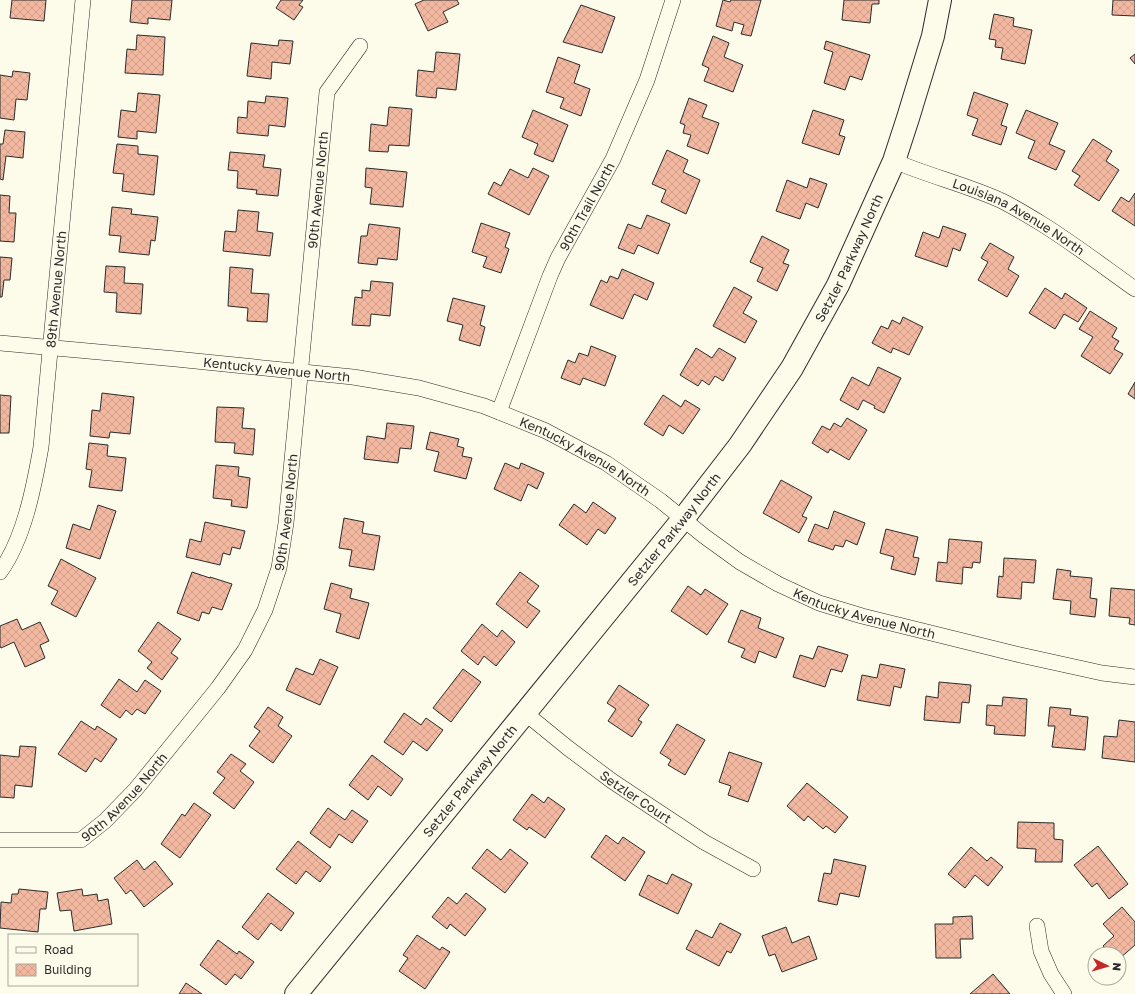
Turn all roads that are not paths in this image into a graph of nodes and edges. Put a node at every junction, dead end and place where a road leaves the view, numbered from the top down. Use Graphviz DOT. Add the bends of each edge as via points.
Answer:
graph roads {
  1 [pos="83,0"];
  2 [pos="673,0"];
  3 [pos="940,0"];
  4 [pos="360,46"];
  5 [pos="894,161"];
  6 [pos="1135,289"];
  7 [pos="0,343"];
  8 [pos="51,348"];
  9 [pos="301,371"];
  10 [pos="499,412"];
  11 [pos="683,519"];
  12 [pos="0,572"];
  13 [pos="1135,677"];
  14 [pos="525,713"];
  15 [pos="0,840"];
  16 [pos="753,869"];
  17 [pos="1037,926"];
  18 [pos="296,994"];
  19 [pos="1064,994"];
  1 -- 8 [label="street, 89th Avenue North"];
  2 -- 10 [label="street, 90th Trail North" via="647,80 613,159 558,258"];
  3 -- 5 [label="street, Setzler Parkway North" via="933,36"];
  4 -- 9 [label="street, 90th Avenue North" via="327,92"];
  5 -- 6 [label="street, Louisiana Avenue North" via="984,194 1024,212"];
  5 -- 11 [label="street, Setzler Parkway North" via="838,285 792,368 740,445"];
  7 -- 8 [label="street, Kentucky Avenue North"];
  8 -- 9 [label="street, Kentucky Avenue North"];
  8 -- 12 [label="street, 89th Avenue North" via="37,471 25,517 8,560"];
  9 -- 10 [label="street, Kentucky Avenue North" via="419,388"];
  9 -- 15 [label="street, 90th Avenue North" via="279,568 265,610 245,650 218,688 136,789 105,821 81,840"];
  10 -- 11 [label="street, Kentucky Avenue North" via="546,431 606,462"];
  11 -- 13 [label="street, Kentucky Avenue North" via="740,562 778,584 819,603 1016,654 1102,673"];
  11 -- 14 [label="street, Setzler Parkway North"];
  14 -- 16 [label="street, Setzler Court" via="612,781 704,842"];
  14 -- 18 [label="street, Setzler Parkway North"];
  17 -- 19 [label="street" via="1041,952"];
}
